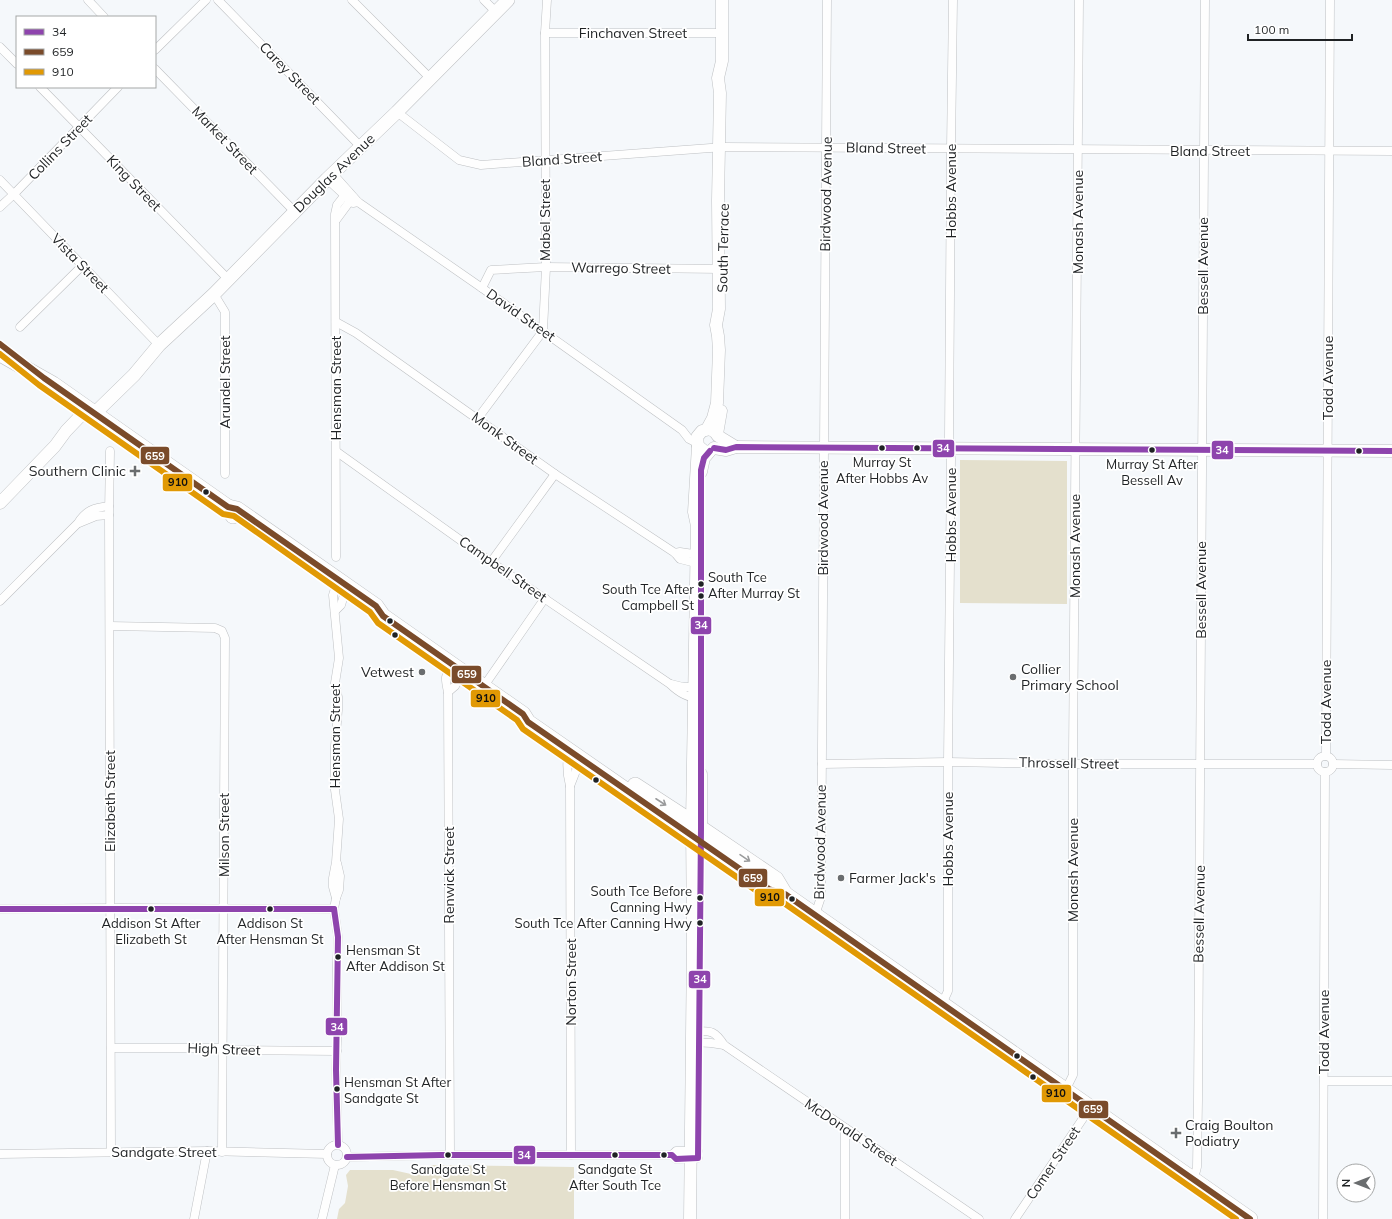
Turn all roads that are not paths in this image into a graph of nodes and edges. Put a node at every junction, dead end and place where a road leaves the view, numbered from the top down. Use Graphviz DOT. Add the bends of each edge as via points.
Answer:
graph roads {
  1 [pos="88,0"];
  2 [pos="206,0"];
  3 [pos="218,0"];
  4 [pos="352,0"];
  5 [pos="484,0"];
  6 [pos="508,0"];
  7 [pos="547,0"];
  8 [pos="722,0"];
  9 [pos="827,0"];
  10 [pos="953,0"];
  11 [pos="1078,0"];
  12 [pos="1204,0"];
  13 [pos="1330,0"];
  14 [pos="496,12"];
  15 [pos="103,16"];
  16 [pos="545,33"];
  17 [pos="722,33"];
  18 [pos="0,47"];
  19 [pos="156,49"];
  20 [pos="16,63"];
  21 [pos="156,70"];
  22 [pos="430,78"];
  23 [pos="41,88"];
  24 [pos="117,88"];
  25 [pos="397,112"];
  26 [pos="80,127"];
  27 [pos="361,146"];
  28 [pos="827,147"];
  29 [pos="722,148"];
  30 [pos="951,149"];
  31 [pos="1078,150"];
  32 [pos="1203,151"];
  33 [pos="1330,151"];
  34 [pos="1392,151"];
  35 [pos="545,161"];
  36 [pos="330,176"];
  37 [pos="0,180"];
  38 [pos="14,194"];
  39 [pos="351,197"];
  40 [pos="0,207"];
  41 [pos="295,212"];
  42 [pos="82,266"];
  43 [pos="546,266"];
  44 [pos="721,269"];
  45 [pos="228,279"];
  46 [pos="482,288"];
  47 [pos="214,294"];
  48 [pos="336,322"];
  49 [pos="20,328"];
  50 [pos="544,331"];
  51 [pos="0,344"];
  52 [pos="159,345"];
  53 [pos="0,354"];
  54 [pos="44,378"];
  55 [pos="92,410"];
  56 [pos="478,418"];
  57 [pos="708,440"];
  58 [pos="824,448"];
  59 [pos="950,449"];
  60 [pos="1076,449"];
  61 [pos="1201,450"];
  62 [pos="110,451"];
  63 [pos="1328,451"];
  64 [pos="1392,451"];
  65 [pos="337,452"];
  66 [pos="225,474"];
  67 [pos="555,474"];
  68 [pos="0,503"];
  69 [pos="109,506"];
  70 [pos="109,515"];
  71 [pos="78,523"];
  72 [pos="336,557"];
  73 [pos="698,559"];
  74 [pos="491,562"];
  75 [pos="341,586"];
  76 [pos="545,598"];
  77 [pos="0,601"];
  78 [pos="110,626"];
  79 [pos="458,668"];
  80 [pos="670,684"];
  81 [pos="484,686"];
  82 [pos="448,692"];
  83 [pos="697,692"];
  84 [pos="524,714"];
  85 [pos="575,755"];
  86 [pos="1326,756"];
  87 [pos="948,762"];
  88 [pos="822,764"];
  89 [pos="1073,764"];
  90 [pos="1200,764"];
  91 [pos="1317,764"];
  92 [pos="1333,764"];
  93 [pos="1392,765"];
  94 [pos="1325,772"];
  95 [pos="570,786"];
  96 [pos="697,832"];
  97 [pos="110,908"];
  98 [pos="0,909"];
  99 [pos="223,909"];
  100 [pos="334,909"];
  101 [pos="815,916"];
  102 [pos="942,1004"];
  103 [pos="695,1037"];
  104 [pos="724,1045"];
  105 [pos="111,1048"];
  106 [pos="223,1048"];
  107 [pos="337,1051"];
  108 [pos="1324,1080"];
  109 [pos="1392,1081"];
  110 [pos="1065,1091"];
  111 [pos="1090,1108"];
  112 [pos="845,1128"];
  113 [pos="338,1144"];
  114 [pos="207,1151"];
  115 [pos="111,1152"];
  116 [pos="222,1152"];
  117 [pos="0,1154"];
  118 [pos="327,1154"];
  119 [pos="450,1155"];
  120 [pos="571,1155"];
  121 [pos="694,1155"];
  122 [pos="347,1157"];
  123 [pos="335,1165"];
  124 [pos="1192,1178"];
  125 [pos="194,1219"];
  126 [pos="322,1219"];
  127 [pos="690,1219"];
  128 [pos="698,1219"];
  129 [pos="845,1219"];
  130 [pos="979,1219"];
  131 [pos="1015,1219"];
  132 [pos="1250,1219"];
  133 [pos="1323,1219"];
  1 -- 15 [label="street"];
  2 -- 19 [label="street"];
  3 -- 27 [label="street, Carey Street"];
  4 -- 22 [label="street"];
  5 -- 14 [label="street"];
  6 -- 14 [label="main road, Douglas Avenue"];
  7 -- 16 [label="street, Mabel Street"];
  8 -- 17 [label="main road, South Terrace"];
  9 -- 28 [label="street, Birdwood Avenue"];
  10 -- 30 [label="street, Hobbs Avenue"];
  11 -- 31 [label="street, Monash Avenue"];
  12 -- 32 [label="street, Bessell Avenue"];
  13 -- 33 [label="street, Todd Avenue"];
  14 -- 22 [label="main road, Douglas Avenue"];
  16 -- 17 [label="street, Finchaven Street"];
  16 -- 35 [label="street, Mabel Street"];
  17 -- 29 [label="main road, South Terrace" via="722,61 726,77"];
  18 -- 20 [label="street"];
  21 -- 41 [label="street, Market Street"];
  22 -- 25 [label="main road, Douglas Avenue"];
  23 -- 26 [label="street, King Street"];
  24 -- 26 [label="street, Collins Street"];
  25 -- 27 [label="main road, Douglas Avenue"];
  25 -- 35 [label="street, Bland Street" via="459,160 481,165"];
  26 -- 38 [label="street, Collins Street"];
  26 -- 45 [label="street, King Street"];
  27 -- 36 [label="main road, Douglas Avenue"];
  28 -- 29 [label="street, Bland Street"];
  28 -- 30 [label="street, Bland Street"];
  28 -- 58 [label="street, Birdwood Avenue"];
  29 -- 35 [label="street, Bland Street"];
  29 -- 44 [label="main road, South Terrace"];
  30 -- 31 [label="street, Bland Street"];
  30 -- 59 [label="street, Hobbs Avenue"];
  31 -- 32 [label="street, Bland Street"];
  31 -- 60 [label="street, Monash Avenue"];
  32 -- 33 [label="street, Bland Street"];
  32 -- 61 [label="street, Bessell Avenue"];
  33 -- 34 [label="street, Bland Street"];
  33 -- 63 [label="street, Todd Avenue"];
  35 -- 43 [label="street, Mabel Street"];
  36 -- 39 [label="street, David Street"];
  36 -- 41 [label="main road, Douglas Avenue"];
  37 -- 38 [label="street, Vista Street"];
  38 -- 40 [label="street, Collins Street"];
  38 -- 42 [label="street, Vista Street"];
  39 -- 46 [label="street, David Street"];
  39 -- 48 [label="street, Hensman Street" via="336,220"];
  41 -- 45 [label="main road, Douglas Avenue"];
  42 -- 49 [label="street"];
  42 -- 52 [label="street, Vista Street"];
  43 -- 44 [label="street, Warrego Street"];
  43 -- 46 [label="street, Warrego Street" via="491,270"];
  43 -- 50 [label="street, Mabel Street"];
  44 -- 57 [label="main road, South Terrace" via="725,321 722,336 720,413"];
  45 -- 47 [label="main road, Douglas Avenue"];
  46 -- 50 [label="street, David Street"];
  47 -- 52 [label="main road, Douglas Avenue"];
  47 -- 66 [label="street, Arundel Street" via="225,312"];
  48 -- 56 [label="street, Monk Street" via="356,333"];
  48 -- 65 [label="street, Hensman Street"];
  50 -- 56 [label="street"];
  50 -- 57 [label="street, David Street" via="682,430 689,439"];
  51 -- 54 [label="highway"];
  52 -- 55 [label="main road, Douglas Avenue" via="136,362"];
  53 -- 54 [label="highway"];
  54 -- 55 [label="highway"];
  55 -- 68 [label="main road, Douglas Avenue" via="66,431 55,446"];
  55 -- 75 [label="highway" via="228,507 237,509"];
  56 -- 67 [label="street, Monk Street"];
  57 -- 58 [label="main road" via="726,450 736,447"];
  57 -- 73 [label="main road, South Terrace" via="701,470 702,512"];
  58 -- 59 [label="main road"];
  58 -- 88 [label="street, Birdwood Avenue"];
  59 -- 60 [label="main road"];
  59 -- 87 [label="street, Hobbs Avenue"];
  60 -- 61 [label="main road"];
  60 -- 89 [label="street, Monash Avenue"];
  61 -- 63 [label="main road"];
  61 -- 90 [label="street, Bessell Avenue"];
  62 -- 69 [label="street, Elizabeth Street"];
  63 -- 64 [label="main road"];
  63 -- 86 [label="street, Todd Avenue"];
  65 -- 72 [label="street, Hensman Street"];
  65 -- 74 [label="street, Campbell Street"];
  67 -- 73 [label="street, Monk Street" via="675,553 680,559"];
  67 -- 74 [label="street"];
  69 -- 70 [label="street, Elizabeth Street"];
  69 -- 71 [label="street" via="87,512"];
  70 -- 71 [label="street" via="96,516"];
  70 -- 78 [label="street, Elizabeth Street"];
  71 -- 77 [label="street"];
  73 -- 83 [label="main road, South Terrace"];
  74 -- 76 [label="street, Campbell Street"];
  75 -- 79 [label="highway" via="376,606 383,616"];
  75 -- 100 [label="street, Hensman Street" via="341,605 335,611 339,658 335,683 338,703 335,797 339,819 333,887 336,898"];
  76 -- 80 [label="street, Campbell Street"];
  76 -- 81 [label="street"];
  78 -- 97 [label="street, Elizabeth Street"];
  78 -- 99 [label="street, Milson Street" via="215,628 222,631 225,638"];
  79 -- 81 [label="highway"];
  79 -- 82 [label="street" via="455,686"];
  79 -- 82 [label="street, Renwick Street" via="446,674"];
  80 -- 83 [label="street, Campbell Street"];
  80 -- 83 [label="street, Campbell Street" via="678,691"];
  81 -- 84 [label="highway"];
  82 -- 119 [label="street, Renwick Street"];
  83 -- 96 [label="main road, South Terrace"];
  84 -- 85 [label="highway" via="528,722"];
  84 -- 96 [label="highway, one-way" via="531,714"];
  85 -- 95 [label="street, Norton Street"];
  85 -- 95 [label="street, Norton Street" via="567,757"];
  85 -- 96 [label="highway"];
  86 -- 91 [label="street" via="1319,758"];
  86 -- 92 [label="street"];
  87 -- 88 [label="street, Throssell Street"];
  87 -- 89 [label="street, Throssell Street"];
  87 -- 102 [label="street, Hobbs Avenue" via="948,991"];
  88 -- 101 [label="street, Birdwood Avenue" via="821,897"];
  89 -- 90 [label="street, Throssell Street"];
  89 -- 110 [label="street, Monash Avenue" via="1073,1075"];
  90 -- 91 [label="street, Throssell Street"];
  90 -- 124 [label="street, Bessell Avenue" via="1197,1167"];
  91 -- 94 [label="street" via="1318,769"];
  92 -- 93 [label="street"];
  92 -- 94 [label="street" via="1330,771"];
  94 -- 108 [label="street, Todd Avenue"];
  95 -- 120 [label="street, Norton Street"];
  96 -- 101 [label="highway" via="776,880 785,894"];
  96 -- 103 [label="main road, South Terrace"];
  97 -- 98 [label="street"];
  97 -- 99 [label="street"];
  97 -- 105 [label="street, Elizabeth Street"];
  99 -- 100 [label="street"];
  99 -- 106 [label="street, Milson Street"];
  100 -- 107 [label="street, Hensman Street" via="338,937"];
  101 -- 102 [label="highway"];
  102 -- 110 [label="highway"];
  103 -- 104 [label="street, McDonald Street"];
  103 -- 104 [label="street, McDonald Street" via="713,1032"];
  103 -- 121 [label="main road, South Terrace"];
  104 -- 112 [label="street, McDonald Street"];
  105 -- 106 [label="street, High Street"];
  105 -- 115 [label="street, Elizabeth Street"];
  106 -- 107 [label="street, High Street"];
  106 -- 116 [label="street, Milson Street"];
  107 -- 113 [label="street, Hensman Street"];
  108 -- 109 [label="street"];
  108 -- 133 [label="street, Todd Avenue"];
  110 -- 111 [label="highway"];
  111 -- 124 [label="highway"];
  111 -- 131 [label="street, Comer Street"];
  112 -- 129 [label="street"];
  112 -- 130 [label="street, McDonald Street"];
  113 -- 118 [label="street" via="329,1148"];
  113 -- 122 [label="street" via="344,1147"];
  114 -- 115 [label="street, Sandgate Street"];
  114 -- 116 [label="street, Sandgate Street"];
  114 -- 125 [label="street"];
  115 -- 117 [label="street, Sandgate Street"];
  116 -- 118 [label="street, Sandgate Street"];
  118 -- 123 [label="street" via="330,1162"];
  119 -- 120 [label="street"];
  119 -- 122 [label="street"];
  120 -- 121 [label="street" via="672,1155 676,1158"];
  121 -- 127 [label="main road, South Terrace"];
  121 -- 128 [label="main road, South Terrace"];
  122 -- 123 [label="street" via="344,1162"];
  123 -- 126 [label="street"];
  124 -- 132 [label="highway"];
}
